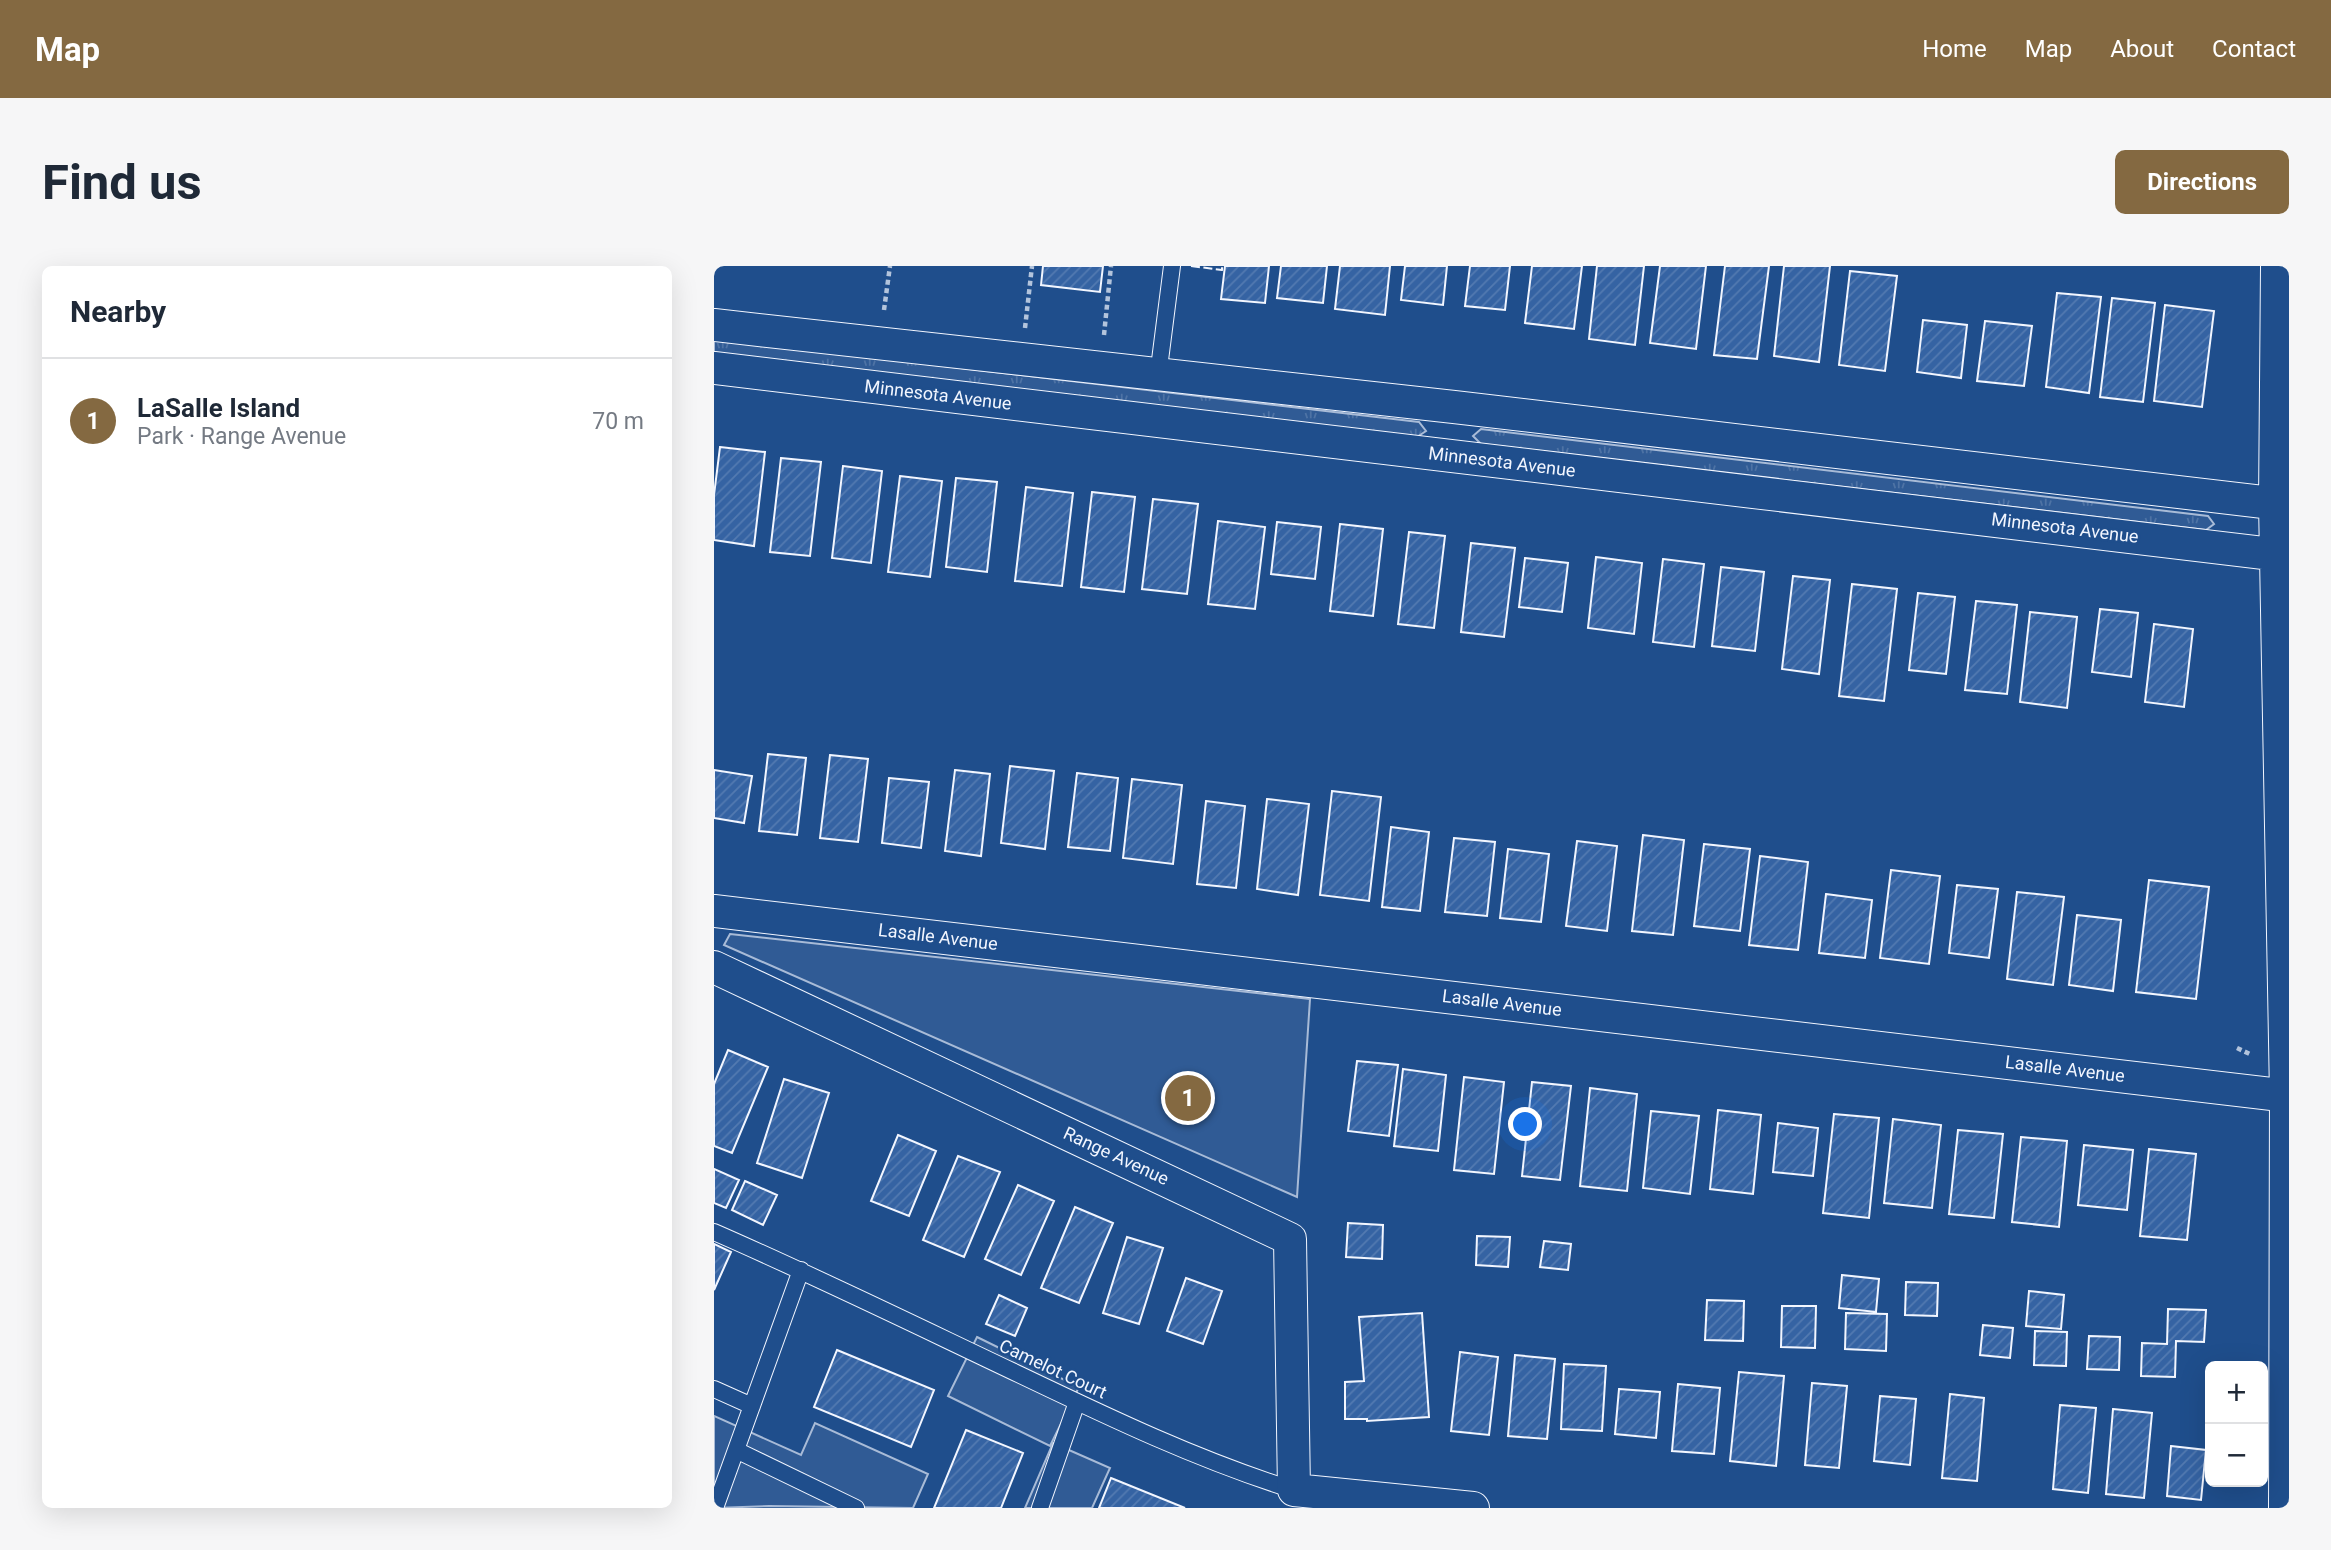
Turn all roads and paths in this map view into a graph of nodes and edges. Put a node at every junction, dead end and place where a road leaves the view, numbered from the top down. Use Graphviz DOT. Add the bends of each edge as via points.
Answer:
graph roads {
  1 [pos="890,266"];
  2 [pos="1032,266"];
  3 [pos="1111,266"];
  4 [pos="1171,266"];
  5 [pos="2277,266"];
  6 [pos="884,314"];
  7 [pos="714,325"];
  8 [pos="1025,330"];
  9 [pos="1103,340"];
  10 [pos="714,368"];
  11 [pos="1158,376"];
  12 [pos="1454,407"];
  13 [pos="1451,456"];
  14 [pos="2282,504"];
  15 [pos="2283,555"];
  16 [pos="714,911"];
  17 [pos="714,967"];
  18 [pos="2237,1048"];
  19 [pos="2252,1055"];
  20 [pos="2287,1096"];
  21 [pos="714,1232"];
  22 [pos="801,1270"];
  23 [pos="714,1389"];
  24 [pos="1077,1402"];
  25 [pos="752,1406"];
  26 [pos="736,1450"];
  27 [pos="1294,1490"];
  28 [pos="715,1508"];
  29 [pos="856,1508"];
  30 [pos="1040,1508"];
  31 [pos="1473,1508"];
  32 [pos="2286,1508"];
  1 -- 6 [label="path"];
  2 -- 8 [label="path"];
  3 -- 9 [label="path"];
  4 -- 11 [label="lane"];
  5 -- 14 [label="street"];
  7 -- 11 [label="street"];
  10 -- 13 [label="street, Minnesota Avenue"];
  11 -- 12 [label="street"];
  12 -- 13 [label="street"];
  12 -- 14 [label="street"];
  13 -- 15 [label="street, Minnesota Avenue"];
  14 -- 15 [label="street"];
  15 -- 20 [label="street"];
  16 -- 20 [label="street, Lasalle Avenue"];
  17 -- 27 [label="street, Range Avenue" via="1290,1238"];
  18 -- 19 [label="path"];
  20 -- 32 [label="street"];
  21 -- 22 [label="lane, Camelot Court"];
  22 -- 24 [label="lane, Camelot Court"];
  22 -- 25 [label="lane"];
  23 -- 25 [label="lane"];
  24 -- 27 [label="lane, Camelot Court" via="1239,1474"];
  24 -- 30 [label="lane"];
  25 -- 26 [label="lane"];
  26 -- 28 [label="lane"];
  26 -- 29 [label="lane"];
  27 -- 31 [label="street"];
}
